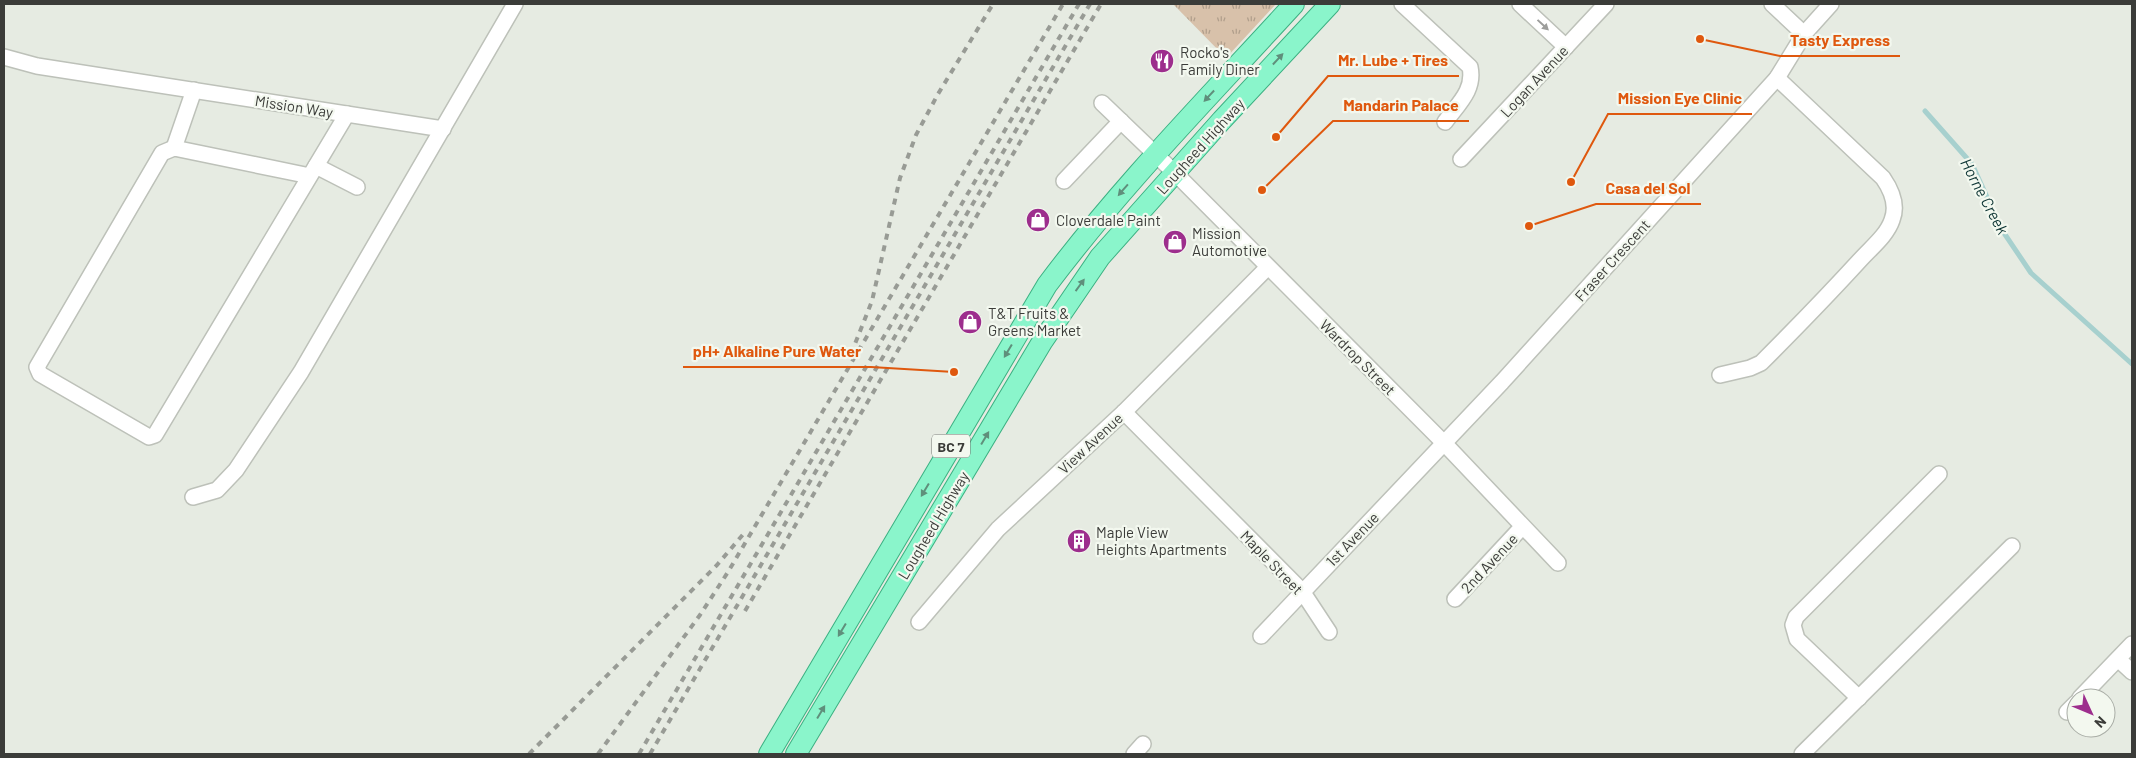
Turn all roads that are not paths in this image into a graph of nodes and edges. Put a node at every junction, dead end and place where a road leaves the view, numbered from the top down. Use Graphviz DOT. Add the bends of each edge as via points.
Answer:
graph roads {
  1 [pos="515,4"];
  2 [pos="1294,4"];
  3 [pos="1330,4"];
  4 [pos="1402,4"];
  5 [pos="1520,4"];
  6 [pos="1606,4"];
  7 [pos="1772,4"];
  8 [pos="1831,4"];
  9 [pos="1804,34"];
  10 [pos="1566,47"];
  11 [pos="7,55"];
  12 [pos="1777,78"];
  13 [pos="194,90"];
  14 [pos="1102,103"];
  15 [pos="346,114"];
  16 [pos="1120,121"];
  17 [pos="1445,122"];
  18 [pos="443,128"];
  19 [pos="174,148"];
  20 [pos="1155,154"];
  21 [pos="1461,159"];
  22 [pos="313,171"];
  23 [pos="1176,174"];
  24 [pos="1064,181"];
  25 [pos="357,187"];
  26 [pos="1267,268"];
  27 [pos="1720,375"];
  28 [pos="1124,412"];
  29 [pos="1444,443"];
  30 [pos="1940,474"];
  31 [pos="193,497"];
  32 [pos="1522,527"];
  33 [pos="2012,546"];
  34 [pos="1558,563"];
  35 [pos="1302,591"];
  36 [pos="1455,599"];
  37 [pos="919,622"];
  38 [pos="1330,632"];
  39 [pos="1261,636"];
  40 [pos="2132,644"];
  41 [pos="2118,659"];
  42 [pos="2132,672"];
  43 [pos="2090,688"];
  44 [pos="1859,698"];
  45 [pos="769,754"];
  46 [pos="796,754"];
  47 [pos="1802,754"];
  1 -- 18 [label="street"];
  2 -- 20 [label="main road, Lougheed Highway / BC 7, one-way"];
  23 -- 3 [label="main road, Lougheed Highway / BC 7, one-way"];
  4 -- 17 [label="street" via="1470,67 1471,87"];
  5 -- 10 [label="street, one-way"];
  6 -- 10 [label="street, Logan Avenue"];
  7 -- 9 [label="street"];
  8 -- 9 [label="street, Fraser Crescent"];
  9 -- 12 [label="street, Fraser Crescent"];
  10 -- 21 [label="street, Logan Avenue"];
  11 -- 13 [label="street, Mission Way" via="37,66"];
  12 -- 27 [label="street" via="1883,178 1891,189 1895,205 1893,220 1887,231 1840,282 1761,363"];
  12 -- 29 [label="street, Fraser Crescent"];
  13 -- 15 [label="street, Mission Way"];
  13 -- 19 [label="street"];
  14 -- 16 [label="street, Wardrop Street"];
  15 -- 18 [label="street, Mission Way"];
  15 -- 22 [label="street"];
  16 -- 20 [label="street, Wardrop Street"];
  16 -- 24 [label="street"];
  18 -- 31 [label="street" via="301,372 236,470 217,490"];
  19 -- 22 [label="street"];
  19 -- 22 [label="street" via="162,153 38,367 40,374 148,437 155,435"];
  20 -- 23 [label="street, Wardrop Street"];
  20 -- 45 [label="main road, Lougheed Highway / BC 7, one-way" via="1087,231 1047,285"];
  22 -- 25 [label="street"];
  23 -- 26 [label="street, Wardrop Street"];
  46 -- 23 [label="main road, Lougheed Highway / BC 7, one-way" via="1074,293 1100,258"];
  26 -- 28 [label="street, View Avenue"];
  26 -- 29 [label="street, Wardrop Street"];
  28 -- 35 [label="street, Maple Street"];
  28 -- 37 [label="street, View Avenue" via="998,529"];
  29 -- 32 [label="street, Wardrop Street"];
  29 -- 35 [label="street, 1st Avenue"];
  30 -- 44 [label="street" via="1796,617 1793,625 1797,639"];
  32 -- 34 [label="street, Wardrop Street"];
  32 -- 36 [label="street, 2nd Avenue"];
  33 -- 44 [label="street"];
  35 -- 38 [label="street, Maple Street"];
  35 -- 39 [label="street, 1st Avenue"];
  40 -- 41 [label="street"];
  41 -- 42 [label="street"];
  41 -- 43 [label="street"];
  44 -- 47 [label="street"];
}
